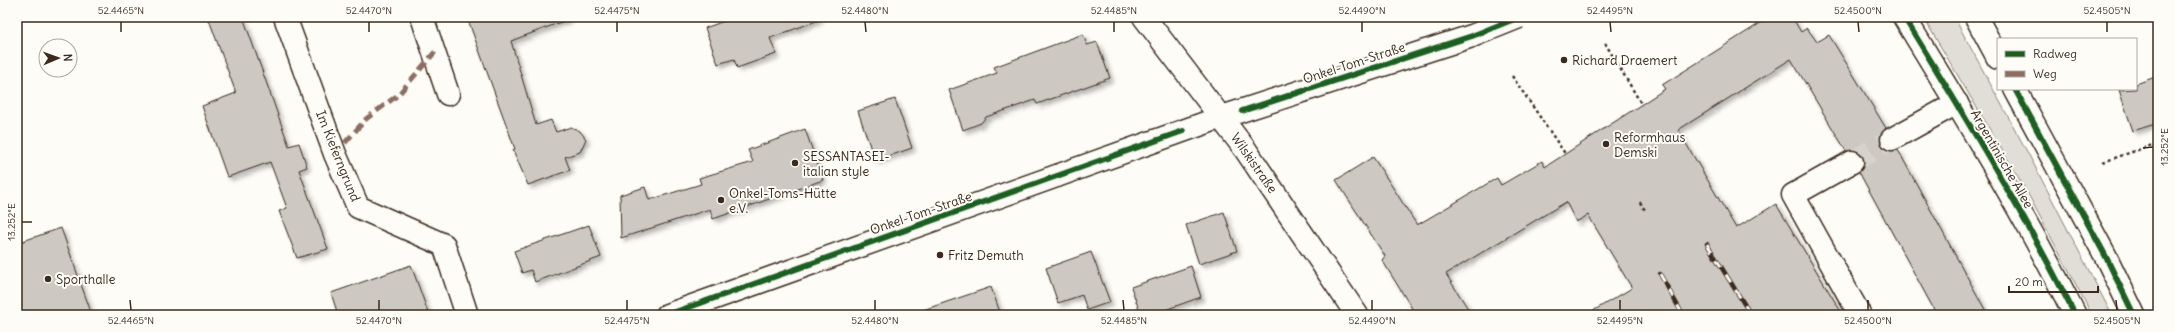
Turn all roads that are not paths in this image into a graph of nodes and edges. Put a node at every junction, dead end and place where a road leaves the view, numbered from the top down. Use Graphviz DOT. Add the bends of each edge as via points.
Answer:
graph roads {
  1 [pos="285,17"];
  2 [pos="422,17"];
  3 [pos="1144,17"];
  4 [pos="1519,17"];
  5 [pos="1904,17"];
  6 [pos="1976,17"];
  7 [pos="1997,56"];
  8 [pos="2016,90"];
  9 [pos="448,94"];
  10 [pos="1957,103"];
  11 [pos="1222,118"];
  12 [pos="1892,139"];
  13 [pos="1852,162"];
  14 [pos="467,315"];
  15 [pos="667,315"];
  16 [pos="1357,315"];
  17 [pos="1860,315"];
  18 [pos="2075,315"];
  19 [pos="2134,315"];
  1 -- 14 [label="main road, Im Kieferngrund" via="335,154 358,206 444,245"];
  2 -- 9 [label="main road"];
  3 -- 11 [label="main road, Wilskistraße"];
  4 -- 11 [label="main road, Onkel-Tom-Straße, bridge" via="1472,36"];
  5 -- 10 [label="main road, Argentinische Allee"];
  6 -- 7 [label="main road"];
  8 -- 19 [label="main road" via="2105,255"];
  10 -- 12 [label="main road"];
  10 -- 18 [label="main road, Argentinische Allee" via="2042,249"];
  11 -- 15 [label="main road, Onkel-Tom-Straße"];
  11 -- 16 [label="main road, Wilskistraße"];
  13 -- 17 [label="main road" via="1793,195"];
}
